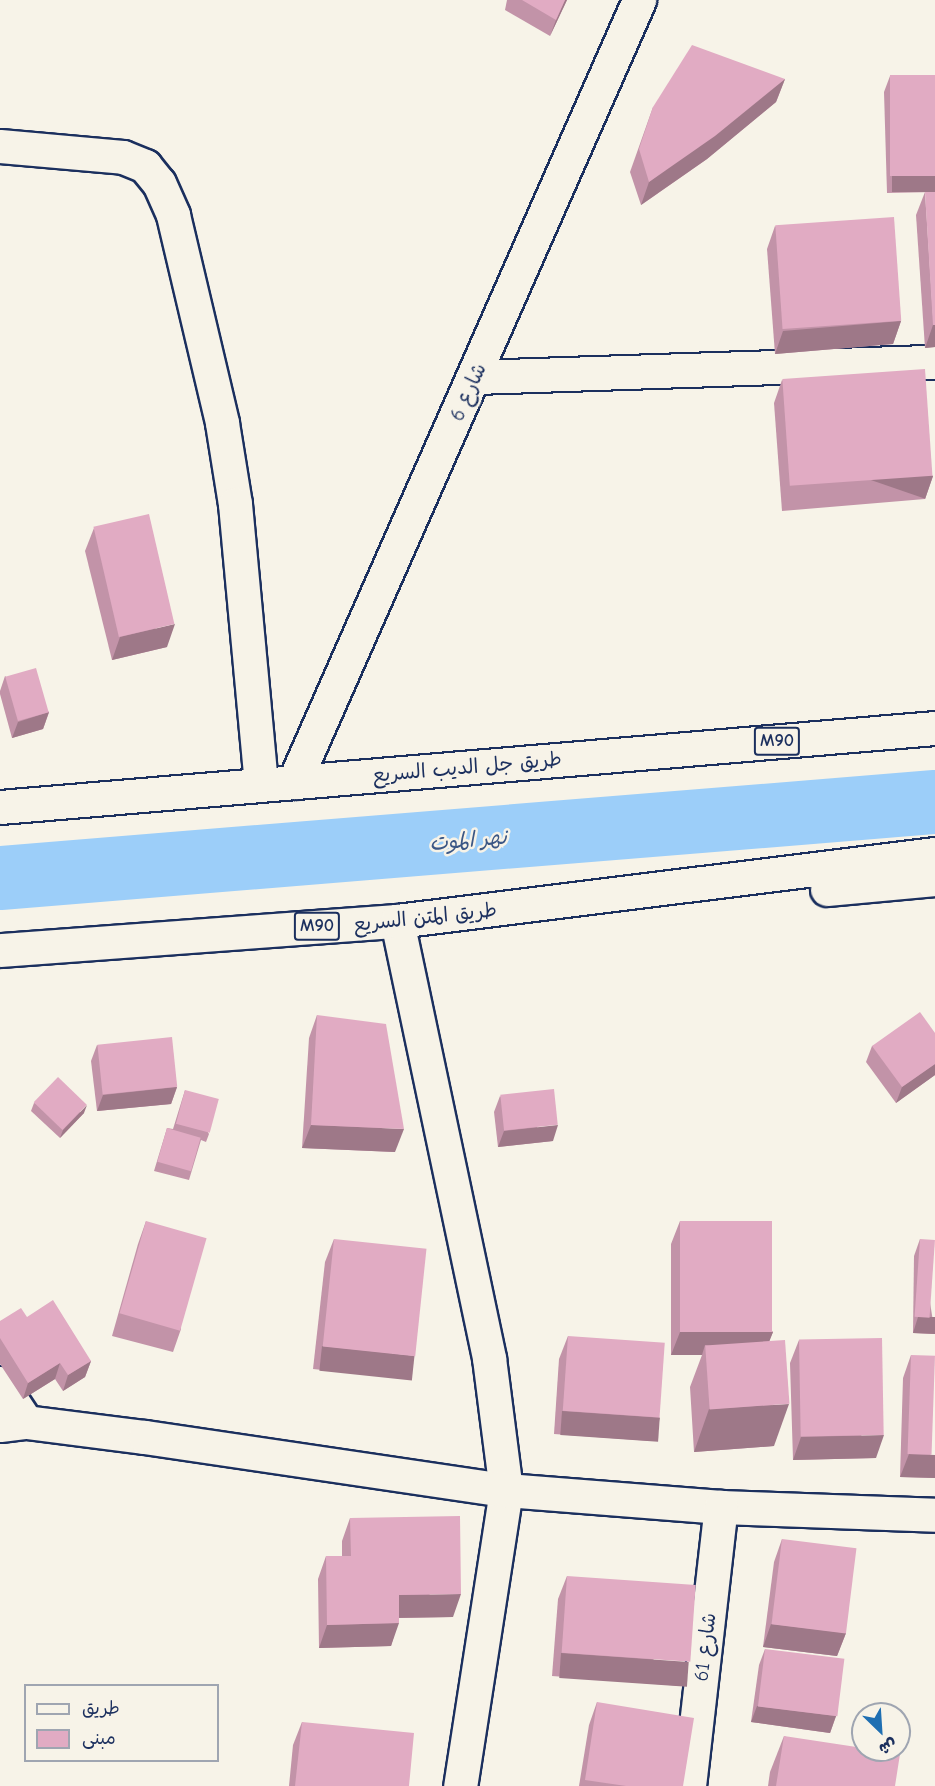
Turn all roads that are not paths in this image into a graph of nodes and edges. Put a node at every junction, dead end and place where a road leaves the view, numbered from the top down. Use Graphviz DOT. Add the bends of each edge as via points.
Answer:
graph roads {
  1 [pos="639,0"];
  2 [pos="0,146"];
  3 [pos="935,362"];
  4 [pos="475,377"];
  5 [pos="935,728"];
  6 [pos="294,782"];
  7 [pos="261,784"];
  8 [pos="0,807"];
  9 [pos="935,855"];
  10 [pos="935,879"];
  11 [pos="633,893"];
  12 [pos="397,921"];
  13 [pos="0,950"];
  14 [pos="0,1383"];
  15 [pos="13,1424"];
  16 [pos="507,1490"];
  17 [pos="722,1507"];
  18 [pos="935,1515"];
  19 [pos="460,1786"];
  20 [pos="689,1786"];
  1 -- 4 [label="main road, شارع 6"];
  2 -- 7 [label="main road" via="123,157 145,166 159,183 173,215 222,423 235,504"];
  3 -- 4 [label="main road"];
  4 -- 6 [label="main road, شارع 6"];
  5 -- 6 [label="main road, طريق جل الديب السريع / M90"];
  6 -- 7 [label="main road, طريق جل الديب السريع / M90"];
  7 -- 8 [label="main road, طريق جل الديب السريع / M90"];
  9 -- 11 [label="main road, M90"];
  10 -- 11 [label="main road" via="762,895"];
  11 -- 12 [label="main road, طريق المتن السريع / M90"];
  12 -- 13 [label="main road, طريق المتن السريع / M90"];
  12 -- 16 [label="main road" via="489,1358"];
  14 -- 15 [label="main road"];
  15 -- 16 [label="main road"];
  16 -- 17 [label="main road"];
  16 -- 19 [label="main road"];
  17 -- 18 [label="main road"];
  17 -- 20 [label="main road, شارع 61"];
}
